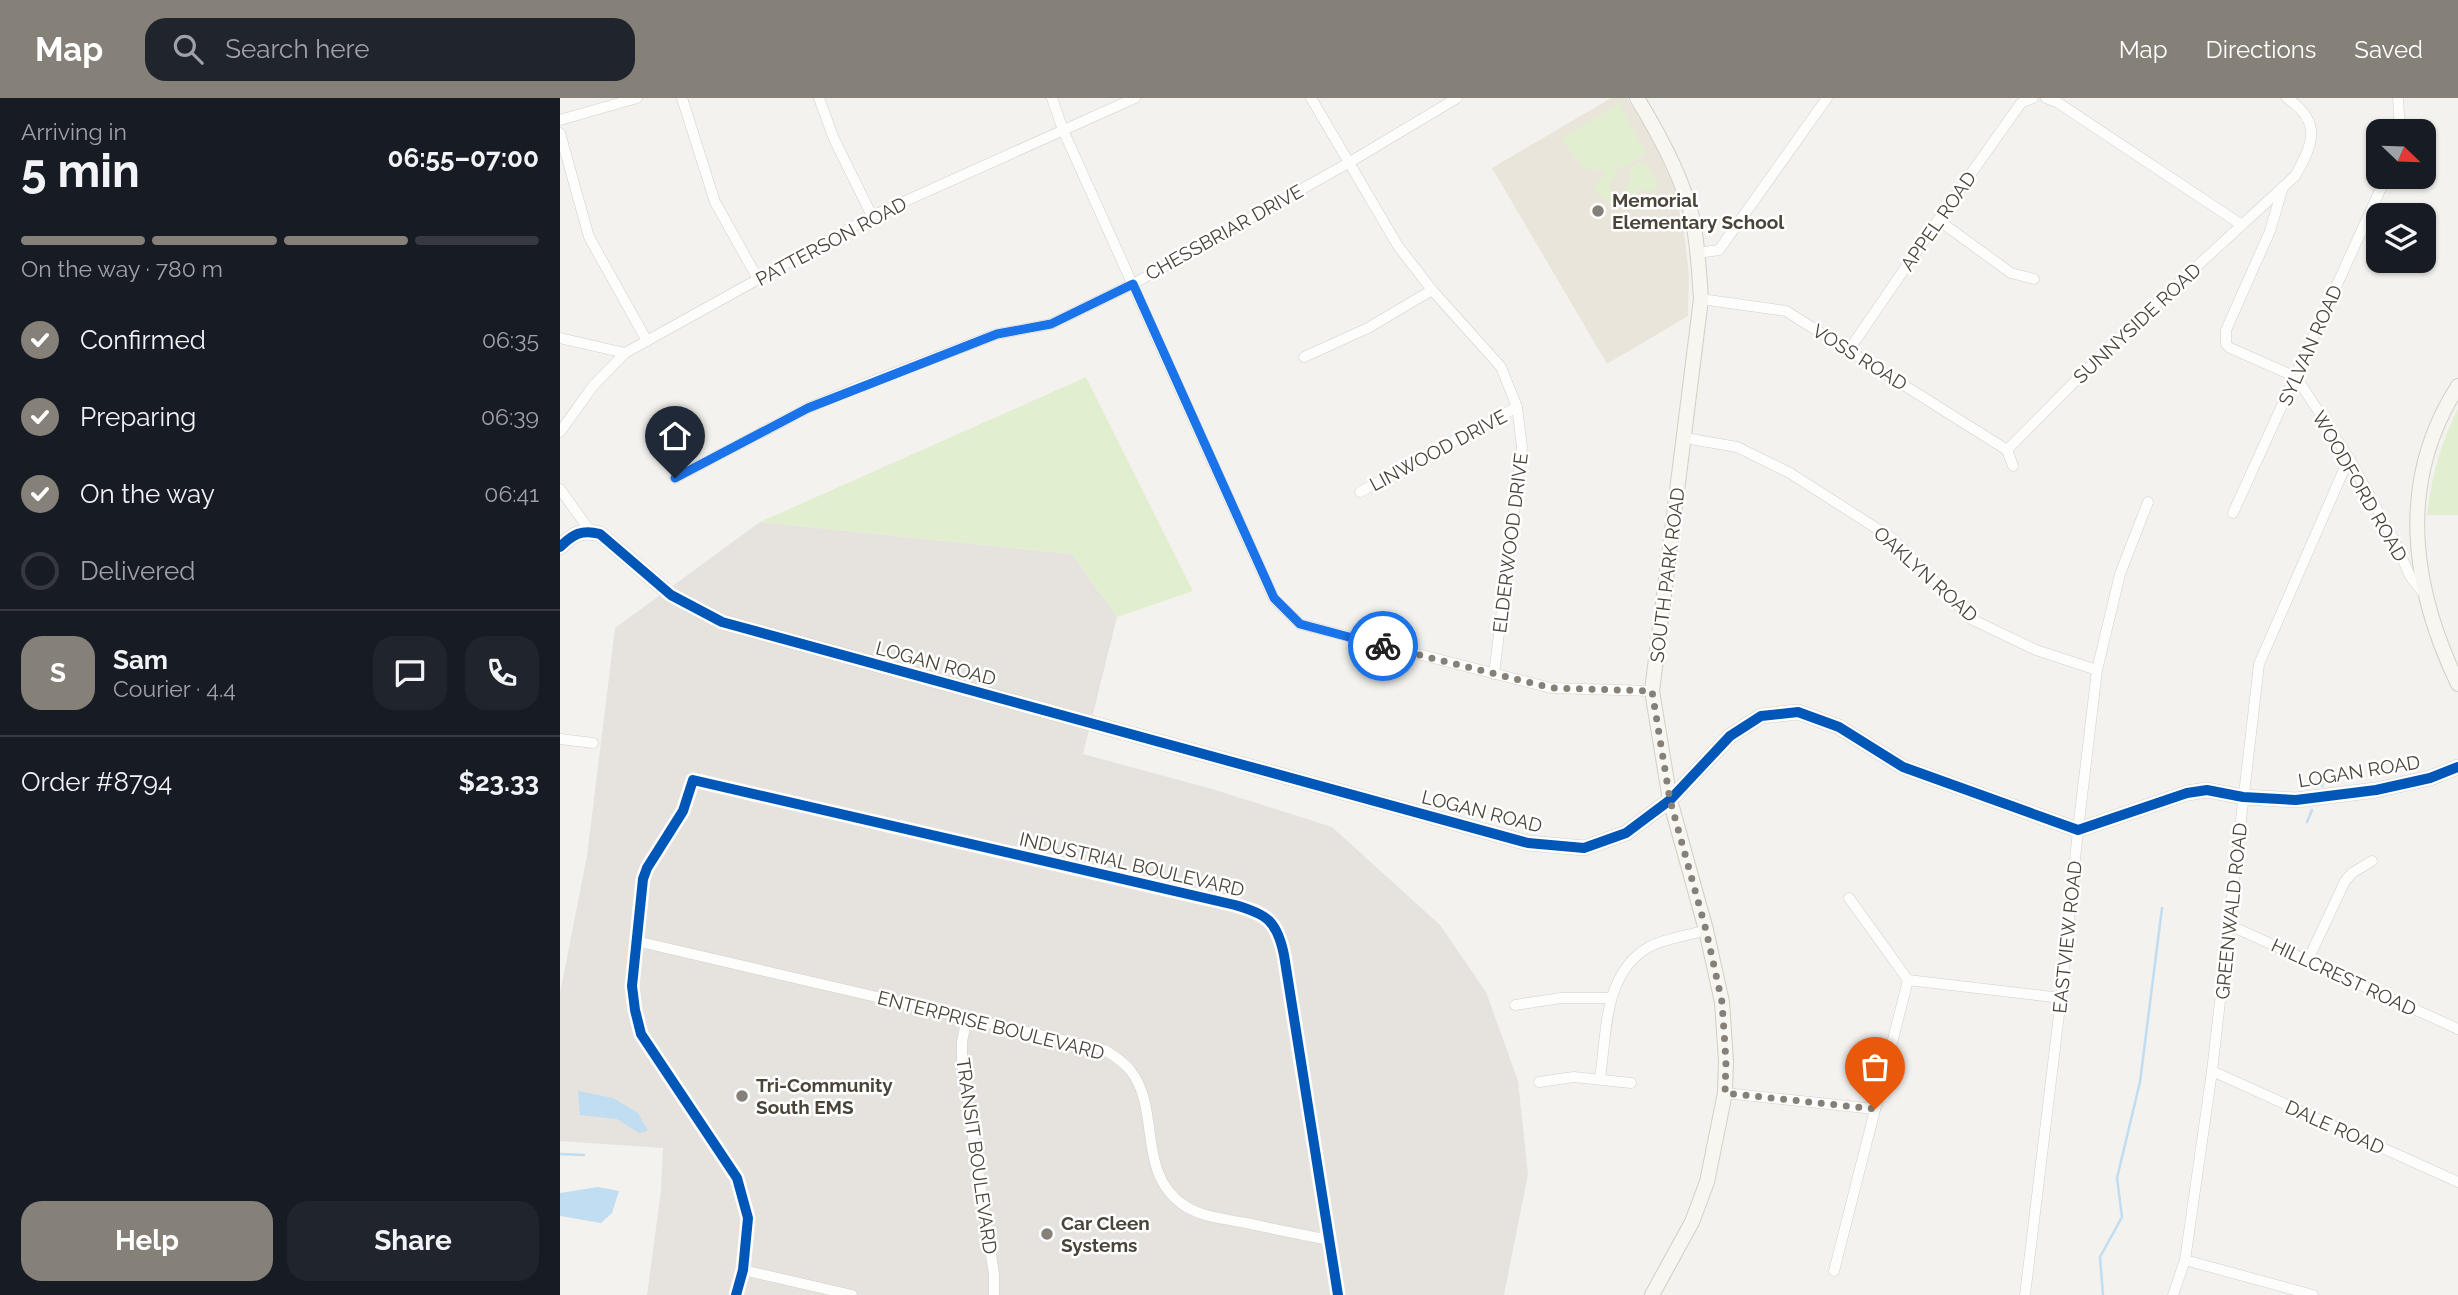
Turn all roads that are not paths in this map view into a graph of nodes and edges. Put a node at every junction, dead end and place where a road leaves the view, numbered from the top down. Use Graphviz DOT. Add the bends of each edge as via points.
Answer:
graph roads {
  1 [pos="637,98"];
  2 [pos="682,98"];
  3 [pos="819,98"];
  4 [pos="1052,98"];
  5 [pos="1135,98"];
  6 [pos="1311,98"];
  7 [pos="1457,98"];
  8 [pos="1637,98"];
  9 [pos="1827,98"];
  10 [pos="2034,98"];
  11 [pos="2046,98"];
  12 [pos="2287,98"];
  13 [pos="2398,98"];
  14 [pos="2399,119"];
  15 [pos="560,120"];
  16 [pos="1063,130"];
  17 [pos="560,133"];
  18 [pos="1350,162"];
  19 [pos="2283,187"];
  20 [pos="2381,189"];
  21 [pos="872,216"];
  22 [pos="1938,220"];
  23 [pos="2260,224"];
  24 [pos="2242,225"];
  25 [pos="1698,253"];
  26 [pos="758,279"];
  27 [pos="2034,279"];
  28 [pos="1133,284"];
  29 [pos="1432,290"];
  30 [pos="1701,299"];
  31 [pos="560,338"];
  32 [pos="647,341"];
  33 [pos="1849,350"];
  34 [pos="625,353"];
  35 [pos="1304,357"];
  36 [pos="2296,377"];
  37 [pos="2458,386"];
  38 [pos="1517,408"];
  39 [pos="560,432"];
  40 [pos="1685,438"];
  41 [pos="2007,450"];
  42 [pos="2349,458"];
  43 [pos="2013,466"];
  44 [pos="675,478"];
  45 [pos="560,489"];
  46 [pos="1360,492"];
  47 [pos="2148,502"];
  48 [pos="2233,513"];
  49 [pos="590,531"];
  50 [pos="560,547"];
  51 [pos="2424,594"];
  52 [pos="2097,670"];
  53 [pos="1494,674"];
  54 [pos="2458,684"];
  55 [pos="1652,691"];
  56 [pos="560,738"];
  57 [pos="593,743"];
  58 [pos="2458,767"];
  59 [pos="2244,797"];
  60 [pos="1670,800"];
  61 [pos="2078,830"];
  62 [pos="2372,861"];
  63 [pos="1849,898"];
  64 [pos="2229,925"];
  65 [pos="1706,930"];
  66 [pos="636,941"];
  67 [pos="2308,960"];
  68 [pos="1908,980"];
  69 [pos="1610,998"];
  70 [pos="2061,999"];
  71 [pos="1515,1005"];
  72 [pos="967,1017"];
  73 [pos="2458,1030"];
  74 [pos="2212,1071"];
  75 [pos="1600,1078"];
  76 [pos="1539,1082"];
  77 [pos="1631,1083"];
  78 [pos="1725,1093"];
  79 [pos="1875,1109"];
  80 [pos="2458,1182"];
  81 [pos="1330,1240"];
  82 [pos="2185,1260"];
  83 [pos="743,1270"];
  84 [pos="1834,1271"];
  85 [pos="736,1295"];
  86 [pos="852,1295"];
  87 [pos="994,1295"];
  88 [pos="1338,1295"];
  89 [pos="1652,1295"];
  90 [pos="2025,1295"];
  91 [pos="2173,1295"];
  92 [pos="2313,1295"];
  1 -- 15 [label="street"];
  2 -- 26 [label="street" via="715,202"];
  3 -- 21 [label="street"];
  4 -- 16 [label="street"];
  5 -- 16 [label="street, PATTERSON ROAD"];
  6 -- 18 [label="street, ELDERWOOD DRIVE"];
  7 -- 18 [label="street, CHESSBRIAR DRIVE"];
  8 -- 25 [label="street, SOUTH PARK ROAD" via="1680,181"];
  9 -- 25 [label="street" via="1719,250"];
  10 -- 22 [label="street, APPEL ROAD" via="2021,103"];
  11 -- 24 [label="street"];
  12 -- 19 [label="street" via="2304,109 2312,132 2304,160"];
  13 -- 14 [label="street"];
  16 -- 21 [label="street, PATTERSON ROAD"];
  16 -- 28 [label="street"];
  17 -- 32 [label="street" via="589,237"];
  18 -- 28 [label="street, CHESSBRIAR DRIVE"];
  18 -- 29 [label="street, ELDERWOOD DRIVE" via="1398,246"];
  19 -- 23 [label="street"];
  19 -- 23 [label="street, SUNNYSIDE ROAD"];
  20 -- 36 [label="street, SYLVAN ROAD"];
  21 -- 26 [label="street, PATTERSON ROAD"];
  22 -- 27 [label="street" via="2011,273"];
  22 -- 33 [label="street, APPEL ROAD"];
  23 -- 24 [label="street, SUNNYSIDE ROAD"];
  23 -- 36 [label="street" via="2225,339 2230,348"];
  24 -- 41 [label="street, SUNNYSIDE ROAD" via="2108,348"];
  25 -- 30 [label="street, SOUTH PARK ROAD"];
  26 -- 32 [label="street, PATTERSON ROAD"];
  28 -- 44 [label="street, CHESSBRIAR DRIVE" via="1051,324 997,334 820,403"];
  28 -- 53 [label="street" via="1274,598 1300,624"];
  29 -- 35 [label="street" via="1368,328"];
  29 -- 38 [label="street, ELDERWOOD DRIVE" via="1502,367"];
  30 -- 33 [label="street, VOSS ROAD" via="1786,311"];
  30 -- 40 [label="street, SOUTH PARK ROAD"];
  31 -- 34 [label="street"];
  32 -- 34 [label="street, PATTERSON ROAD"];
  33 -- 41 [label="street, VOSS ROAD"];
  34 -- 39 [label="street, PATTERSON ROAD" via="593,386"];
  36 -- 42 [label="street, WOODFORD ROAD"];
  36 -- 48 [label="street, SYLVAN ROAD"];
  37 -- 51 [label="street" via="2438,419 2424,461 2418,536"];
  38 -- 46 [label="street, LINWOOD DRIVE"];
  38 -- 53 [label="street, ELDERWOOD DRIVE" via="1522,447"];
  40 -- 52 [label="street, OAKLYN ROAD" via="1737,447 1790,472 1893,539 1972,619 2036,650"];
  40 -- 55 [label="street, SOUTH PARK ROAD"];
  41 -- 43 [label="street"];
  42 -- 51 [label="street, WOODFORD ROAD" via="2410,576"];
  42 -- 59 [label="street, GREENWALD ROAD" via="2259,664"];
  45 -- 49 [label="street"];
  47 -- 52 [label="street, EASTVIEW ROAD" via="2120,574"];
  49 -- 50 [label="street" via="578,532"];
  49 -- 60 [label="street, LOGAN ROAD" via="609,541 671,595 722,622 1528,843 1584,848 1626,833"];
  51 -- 54 [label="street"];
  52 -- 61 [label="street, EASTVIEW ROAD"];
  53 -- 55 [label="street" via="1552,688"];
  55 -- 60 [label="street, SOUTH PARK ROAD"];
  56 -- 57 [label="street"];
  58 -- 59 [label="street, LOGAN ROAD" via="2376,790 2296,800"];
  59 -- 61 [label="street, LOGAN ROAD" via="2207,790 2187,793"];
  59 -- 64 [label="street, GREENWALD ROAD"];
  60 -- 61 [label="street, LOGAN ROAD" via="1730,736 1761,716 1798,712 1839,727 1903,767"];
  60 -- 65 [label="street, SOUTH PARK ROAD"];
  61 -- 70 [label="street, EASTVIEW ROAD"];
  62 -- 67 [label="street" via="2345,881"];
  63 -- 68 [label="street"];
  64 -- 67 [label="street, HILLCREST ROAD"];
  64 -- 74 [label="street, GREENWALD ROAD"];
  65 -- 69 [label="street" via="1649,947 1625,967"];
  65 -- 78 [label="street, SOUTH PARK ROAD" via="1722,1002"];
  66 -- 72 [label="street, ENTERPRISE BOULEVARD"];
  66 -- 81 [label="street, INDUSTRIAL BOULEVARD" via="643,879 683,811 693,780 1257,911 1277,929 1284,955"];
  66 -- 83 [label="street" via="632,986 640,1034 737,1178 748,1218"];
  67 -- 73 [label="street, HILLCREST ROAD"];
  68 -- 70 [label="street"];
  68 -- 79 [label="street"];
  69 -- 71 [label="street" via="1560,998"];
  69 -- 75 [label="street"];
  70 -- 90 [label="street, EASTVIEW ROAD"];
  72 -- 81 [label="street, ENTERPRISE BOULEVARD" via="1096,1048 1119,1059 1140,1087 1153,1159 1163,1183 1183,1205 1213,1217"];
  72 -- 87 [label="street, TRANSIT BOULEVARD" via="962,1065"];
  74 -- 80 [label="street, DALE ROAD"];
  74 -- 82 [label="street, GREENWALD ROAD"];
  75 -- 76 [label="street"];
  75 -- 77 [label="street"];
  78 -- 79 [label="street"];
  78 -- 89 [label="street, SOUTH PARK ROAD" via="1707,1182 1692,1222"];
  79 -- 84 [label="street"];
  81 -- 88 [label="street, INDUSTRIAL BOULEVARD"];
  82 -- 91 [label="street, GREENWALD ROAD"];
  82 -- 92 [label="street"];
  83 -- 85 [label="street"];
  83 -- 86 [label="street"];
}
